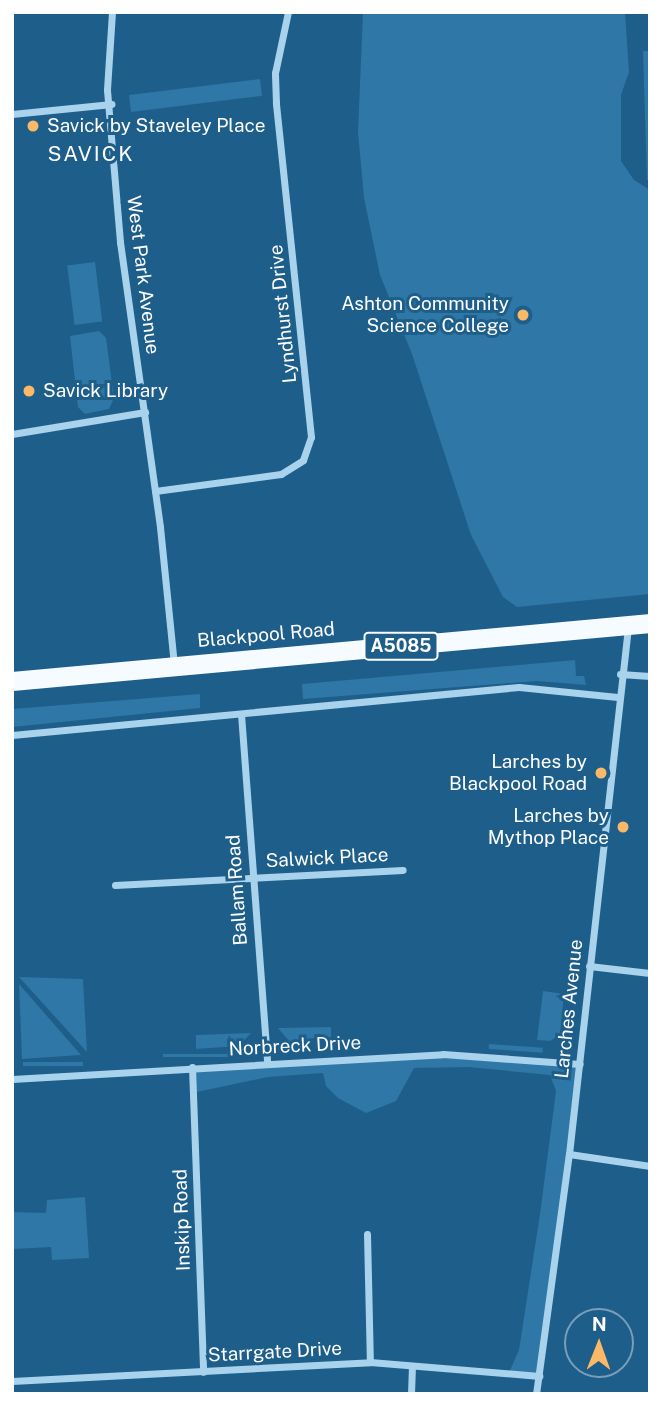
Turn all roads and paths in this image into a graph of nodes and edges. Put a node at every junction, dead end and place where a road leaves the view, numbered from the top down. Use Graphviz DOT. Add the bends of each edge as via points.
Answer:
graph roads {
  1 [pos="112,12"];
  2 [pos="288,12"];
  3 [pos="111,104"];
  4 [pos="12,114"];
  5 [pos="145,412"];
  6 [pos="12,434"];
  7 [pos="155,491"];
  8 [pos="650,623"];
  9 [pos="628,626"];
  10 [pos="174,667"];
  11 [pos="620,674"];
  12 [pos="650,676"];
  13 [pos="12,681"];
  14 [pos="617,697"];
  15 [pos="241,714"];
  16 [pos="12,735"];
  17 [pos="403,870"];
  18 [pos="251,877"];
  19 [pos="115,886"];
  20 [pos="589,966"];
  21 [pos="650,973"];
  22 [pos="267,1063"];
  23 [pos="580,1064"];
  24 [pos="192,1067"];
  25 [pos="12,1079"];
  26 [pos="569,1154"];
  27 [pos="650,1166"];
  28 [pos="367,1234"];
  29 [pos="370,1362"];
  30 [pos="412,1366"];
  31 [pos="204,1372"];
  32 [pos="539,1376"];
  33 [pos="12,1381"];
  34 [pos="411,1394"];
  35 [pos="536,1394"];
  1 -- 3 [label="street, West Park Avenue" via="107,90"];
  2 -- 7 [label="street, Lyndhurst Drive" via="275,73 276,103 311,437 303,460 281,474"];
  3 -- 4 [label="street"];
  3 -- 5 [label="street, West Park Avenue" via="120,242"];
  5 -- 6 [label="street"];
  5 -- 7 [label="street, West Park Avenue"];
  7 -- 10 [label="street, West Park Avenue"];
  8 -- 9 [label="highway, Blackpool Road / A5085"];
  9 -- 10 [label="highway, Blackpool Road / A5085"];
  9 -- 11 [label="street, Larches Avenue"];
  10 -- 13 [label="highway, Blackpool Road / A5085"];
  11 -- 12 [label="street"];
  11 -- 14 [label="street, Larches Avenue"];
  14 -- 15 [label="street" via="519,687"];
  14 -- 20 [label="street, Larches Avenue"];
  15 -- 16 [label="street"];
  15 -- 18 [label="street, Ballam Road"];
  17 -- 18 [label="street, Salwick Place"];
  18 -- 19 [label="street, Salwick Place"];
  18 -- 22 [label="street, Ballam Road"];
  20 -- 21 [label="street"];
  20 -- 23 [label="street, Larches Avenue"];
  22 -- 23 [label="street, Norbreck Drive" via="443,1054"];
  22 -- 24 [label="street, Norbreck Drive"];
  23 -- 26 [label="street, Larches Avenue"];
  24 -- 25 [label="street, Norbreck Drive"];
  24 -- 31 [label="street, Inskip Road"];
  26 -- 27 [label="street"];
  26 -- 32 [label="street, Larches Avenue"];
  28 -- 29 [label="street"];
  29 -- 30 [label="street, Starrgate Drive"];
  29 -- 31 [label="street, Starrgate Drive"];
  30 -- 32 [label="street, Starrgate Drive"];
  30 -- 34 [label="street"];
  31 -- 33 [label="street, Starrgate Drive"];
  32 -- 35 [label="street, Larches Avenue"];
}
